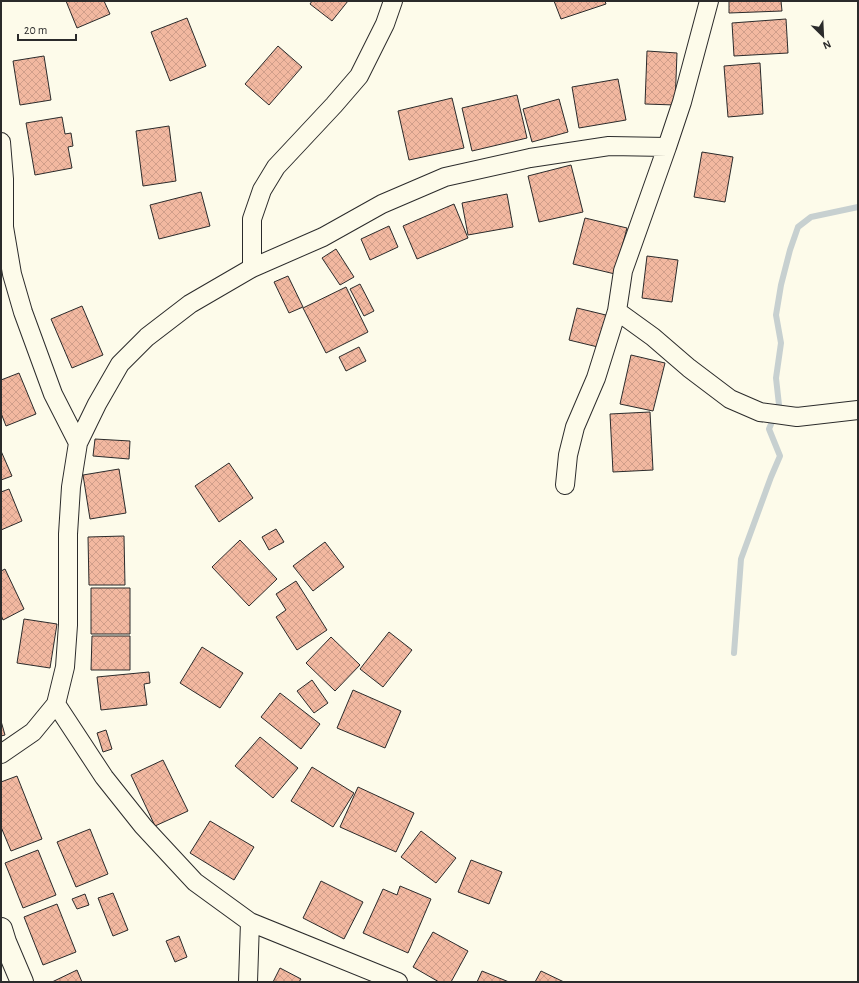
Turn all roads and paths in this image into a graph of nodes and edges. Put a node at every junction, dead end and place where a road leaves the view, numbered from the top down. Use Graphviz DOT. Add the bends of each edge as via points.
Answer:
graph roads {
  1 [pos="394,1"];
  2 [pos="709,1"];
  3 [pos="1,142"];
  4 [pos="667,147"];
  5 [pos="252,268"];
  6 [pos="617,311"];
  7 [pos="858,410"];
  8 [pos="78,443"];
  9 [pos="565,485"];
  10 [pos="56,704"];
  11 [pos="1,754"];
  12 [pos="250,922"];
  13 [pos="2,939"];
  14 [pos="22,982"];
  15 [pos="248,982"];
  16 [pos="398,982"];
  1 -- 5 [label="street" via="359,76 276,167 262,190 252,219"];
  2 -- 4 [label="street"];
  3 -- 8 [label="street" via="4,227 12,274 53,394"];
  4 -- 5 [label="street" via="609,146 530,158 445,177 382,204 323,237"];
  4 -- 6 [label="street" via="623,270"];
  5 -- 8 [label="street" via="190,304 147,337 120,364"];
  6 -- 7 [label="street" via="730,399 760,412 797,417"];
  6 -- 9 [label="street" via="596,378 575,427 568,455"];
  8 -- 10 [label="street" via="71,487 68,534 68,625 65,667"];
  10 -- 11 [label="street" via="33,732"];
  10 -- 12 [label="street" via="104,777 143,826 196,882"];
  12 -- 15 [label="street"];
  12 -- 16 [label="street"];
  13 -- 14 [label="main road"];
}
